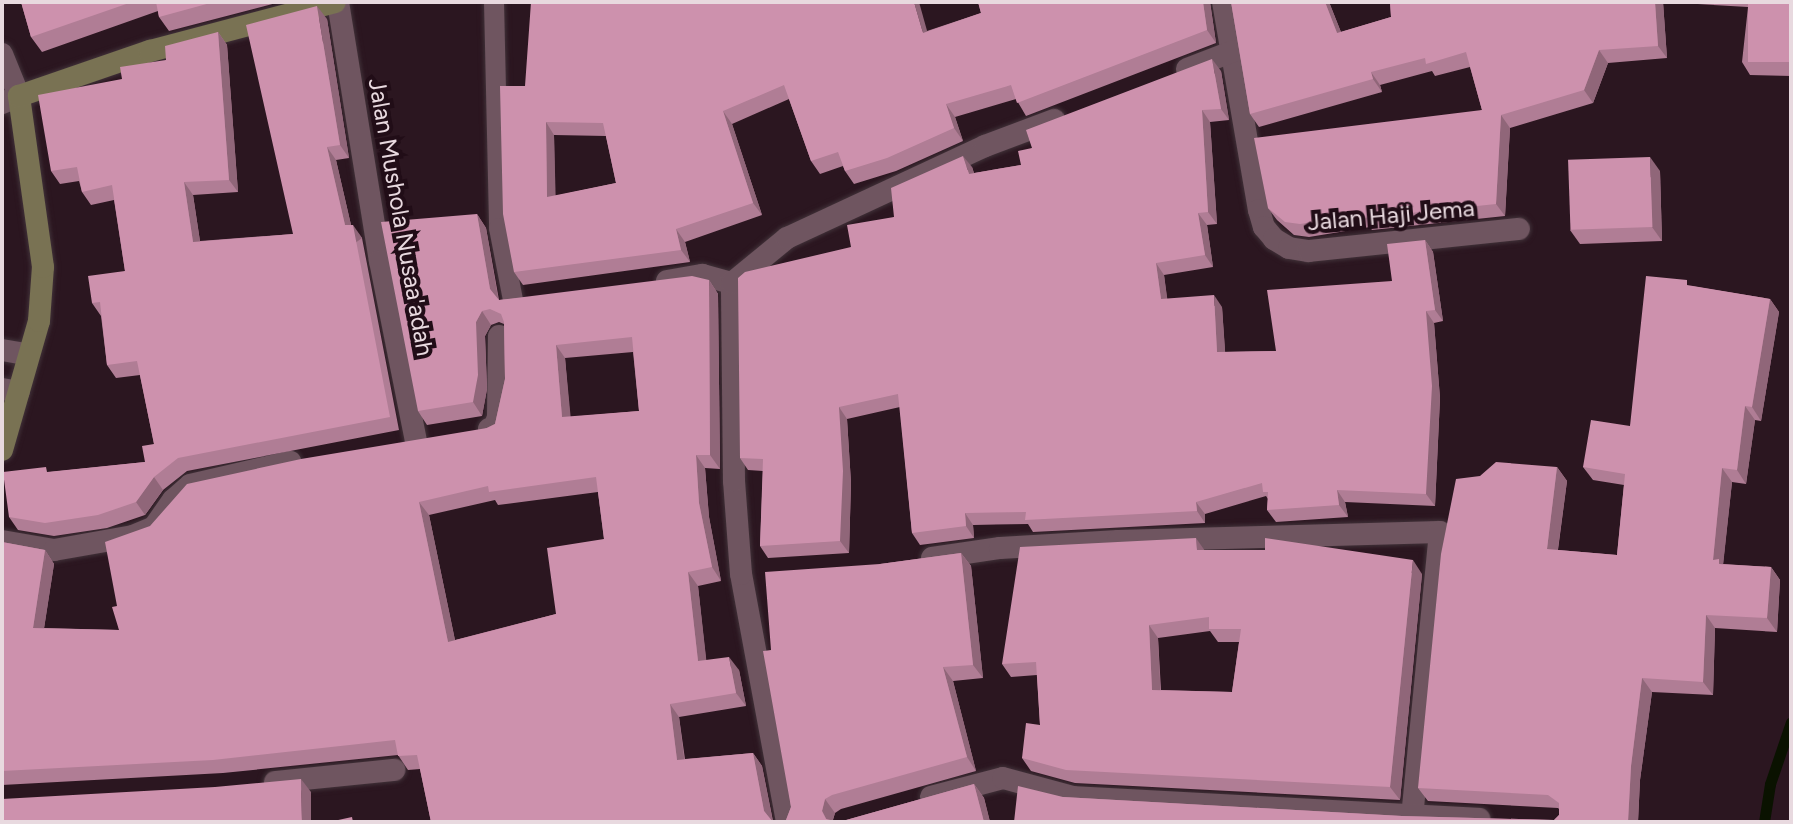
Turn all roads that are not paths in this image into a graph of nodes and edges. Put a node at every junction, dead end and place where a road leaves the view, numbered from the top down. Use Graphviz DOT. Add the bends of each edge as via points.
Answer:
graph roads {
  1 [pos="336,2"];
  2 [pos="494,2"];
  3 [pos="1223,2"];
  4 [pos="1234,51"];
  5 [pos="2,54"];
  6 [pos="1161,79"];
  7 [pos="10,100"];
  8 [pos="1081,110"];
  9 [pos="1519,229"];
  10 [pos="732,283"];
  11 [pos="642,284"];
  12 [pos="537,297"];
  13 [pos="513,300"];
  14 [pos="499,336"];
  15 [pos="13,352"];
  16 [pos="11,390"];
  17 [pos="462,433"];
  18 [pos="390,446"];
  19 [pos="2,450"];
  20 [pos="308,459"];
  21 [pos="2,541"];
  22 [pos="916,560"];
  23 [pos="770,572"];
  24 [pos="741,574"];
  25 [pos="394,770"];
  26 [pos="255,784"];
  27 [pos="903,805"];
  28 [pos="1412,816"];
  29 [pos="1506,820"];
  30 [pos="787,822"];
  1 -- 7 [label="main road" via="150,51"];
  1 -- 18 [label="street, Jalan Mushola Nusaa'adah" via="380,261 424,440"];
  2 -- 13 [label="lane" via="499,228"];
  3 -- 4 [label="street, Jalan Haji Jema"];
  4 -- 6 [label="street"];
  4 -- 9 [label="street, Jalan Haji Jema" via="1259,210 1274,239 1309,251"];
  5 -- 7 [label="street"];
  7 -- 15 [label="main road" via="43,267 39,321"];
  8 -- 10 [label="street" via="985,146 787,238"];
  10 -- 11 [label="street" via="702,275"];
  10 -- 24 [label="street"];
  12 -- 13 [label="street"];
  14 -- 17 [label="street" via="494,428"];
  15 -- 16 [label="main road"];
  16 -- 19 [label="main road"];
  20 -- 21 [label="street" via="190,485 154,527 133,536 54,550"];
  22 -- 28 [label="street" via="1000,548 1132,540 1440,532"];
  23 -- 24 [label="street"];
  24 -- 30 [label="street"];
  25 -- 26 [label="street"];
  27 -- 28 [label="street" via="1003,778 1073,797"];
  28 -- 29 [label="street"];
}
